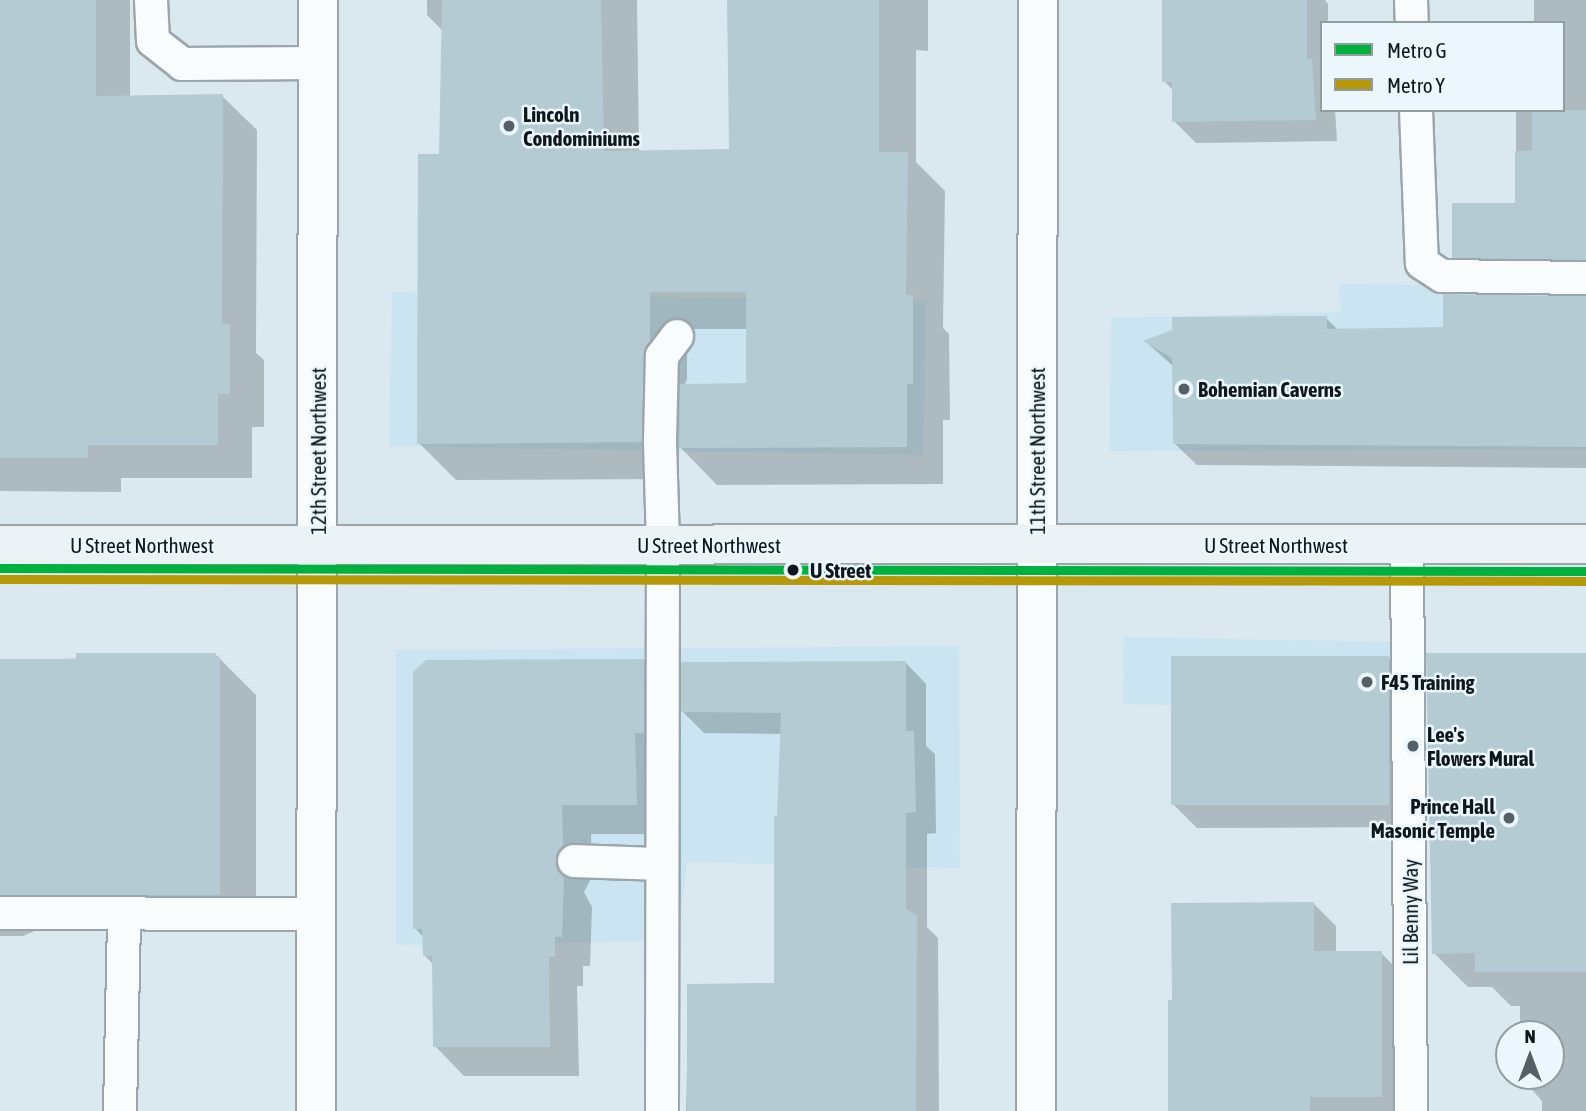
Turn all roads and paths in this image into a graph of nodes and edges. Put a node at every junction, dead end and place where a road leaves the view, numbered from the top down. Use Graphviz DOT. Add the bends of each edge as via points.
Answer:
graph roads {
  1 [pos="151,0"];
  2 [pos="318,0"];
  3 [pos="1038,0"];
  4 [pos="1411,0"];
  5 [pos="1412,21"];
  6 [pos="318,63"];
  7 [pos="1416,112"];
  8 [pos="1586,278"];
  9 [pos="677,336"];
  10 [pos="663,544"];
  11 [pos="1407,544"];
  12 [pos="1586,544"];
  13 [pos="0,545"];
  14 [pos="318,545"];
  15 [pos="1036,545"];
  16 [pos="574,861"];
  17 [pos="662,864"];
  18 [pos="0,913"];
  19 [pos="124,914"];
  20 [pos="317,914"];
  21 [pos="120,1111"];
  22 [pos="316,1111"];
  23 [pos="662,1111"];
  24 [pos="1036,1111"];
  25 [pos="1411,1111"];
  1 -- 6 [label="lane" via="153,41 182,64"];
  2 -- 6 [label="street, 12th Street Northwest"];
  3 -- 15 [label="street, 11th Street Northwest"];
  4 -- 5 [label="lane"];
  6 -- 14 [label="street, 12th Street Northwest"];
  7 -- 8 [label="lane" via="1422,263 1442,276"];
  9 -- 10 [label="lane" via="662,356"];
  10 -- 14 [label="main road, U Street Northwest"];
  10 -- 15 [label="main road, U Street Northwest"];
  10 -- 17 [label="lane"];
  11 -- 12 [label="main road, U Street Northwest"];
  11 -- 15 [label="main road, U Street Northwest"];
  11 -- 25 [label="lane, Lil Benny Way"];
  13 -- 14 [label="main road, U Street Northwest"];
  14 -- 20 [label="street, 12th Street Northwest"];
  15 -- 24 [label="street, 11th Street Northwest"];
  16 -- 17 [label="lane"];
  17 -- 23 [label="lane"];
  18 -- 19 [label="lane"];
  19 -- 20 [label="lane"];
  19 -- 21 [label="lane"];
  20 -- 22 [label="street, 12th Street Northwest"];
}
